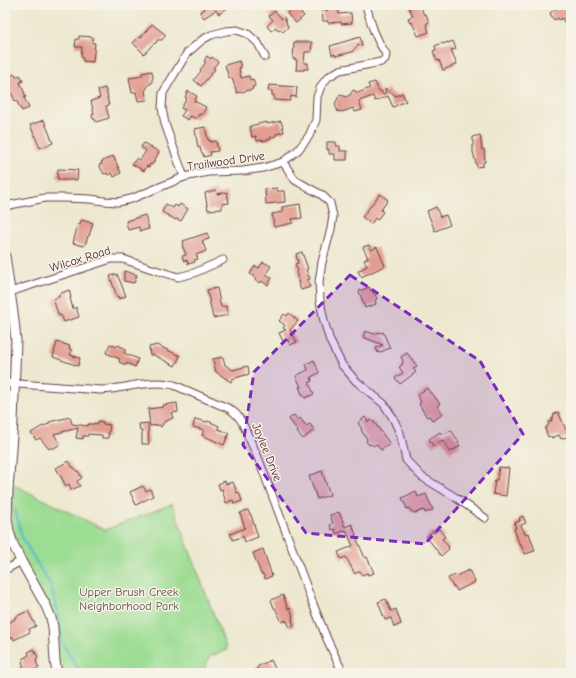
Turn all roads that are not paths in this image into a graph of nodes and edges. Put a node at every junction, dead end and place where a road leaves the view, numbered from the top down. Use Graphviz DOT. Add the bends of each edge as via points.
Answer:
graph roads {
  1 [pos="366,5"];
  2 [pos="265,57"];
  3 [pos="283,162"];
  4 [pos="184,177"];
  5 [pos="5,206"];
  6 [pos="5,256"];
  7 [pos="223,260"];
  8 [pos="10,292"];
  9 [pos="5,382"];
  10 [pos="15,383"];
  11 [pos="485,518"];
  12 [pos="21,561"];
  13 [pos="5,570"];
  14 [pos="341,669"];
  15 [pos="57,673"];
  1 -- 3 [label="street, Trailwood Drive" via="378,42 386,54 385,59 340,70 328,77 317,97 316,120 309,136 298,150"];
  2 -- 4 [label="street" via="253,38 237,30 211,35 187,53 163,93 162,108 165,124"];
  3 -- 4 [label="street, Trailwood Drive" via="256,169 208,172"];
  3 -- 11 [label="street" via="295,180 322,195 330,203 333,216 320,275 320,301 330,341 342,365 356,381 384,404 400,433 406,460 422,477"];
  4 -- 5 [label="street, Trailwood Drive" via="118,202 44,198"];
  6 -- 8 [label="street"];
  7 -- 8 [label="street, Wilcox Road" via="178,277 124,259 111,259"];
  8 -- 10 [label="street" via="16,335"];
  9 -- 10 [label="street, Jaylee Drive"];
  10 -- 12 [label="street" via="7,515 11,538"];
  10 -- 14 [label="street, Jaylee Drive" via="101,390 149,383 174,385 234,412 242,422 258,456 311,599"];
  12 -- 13 [label="street"];
  12 -- 15 [label="street" via="51,618"];
}
